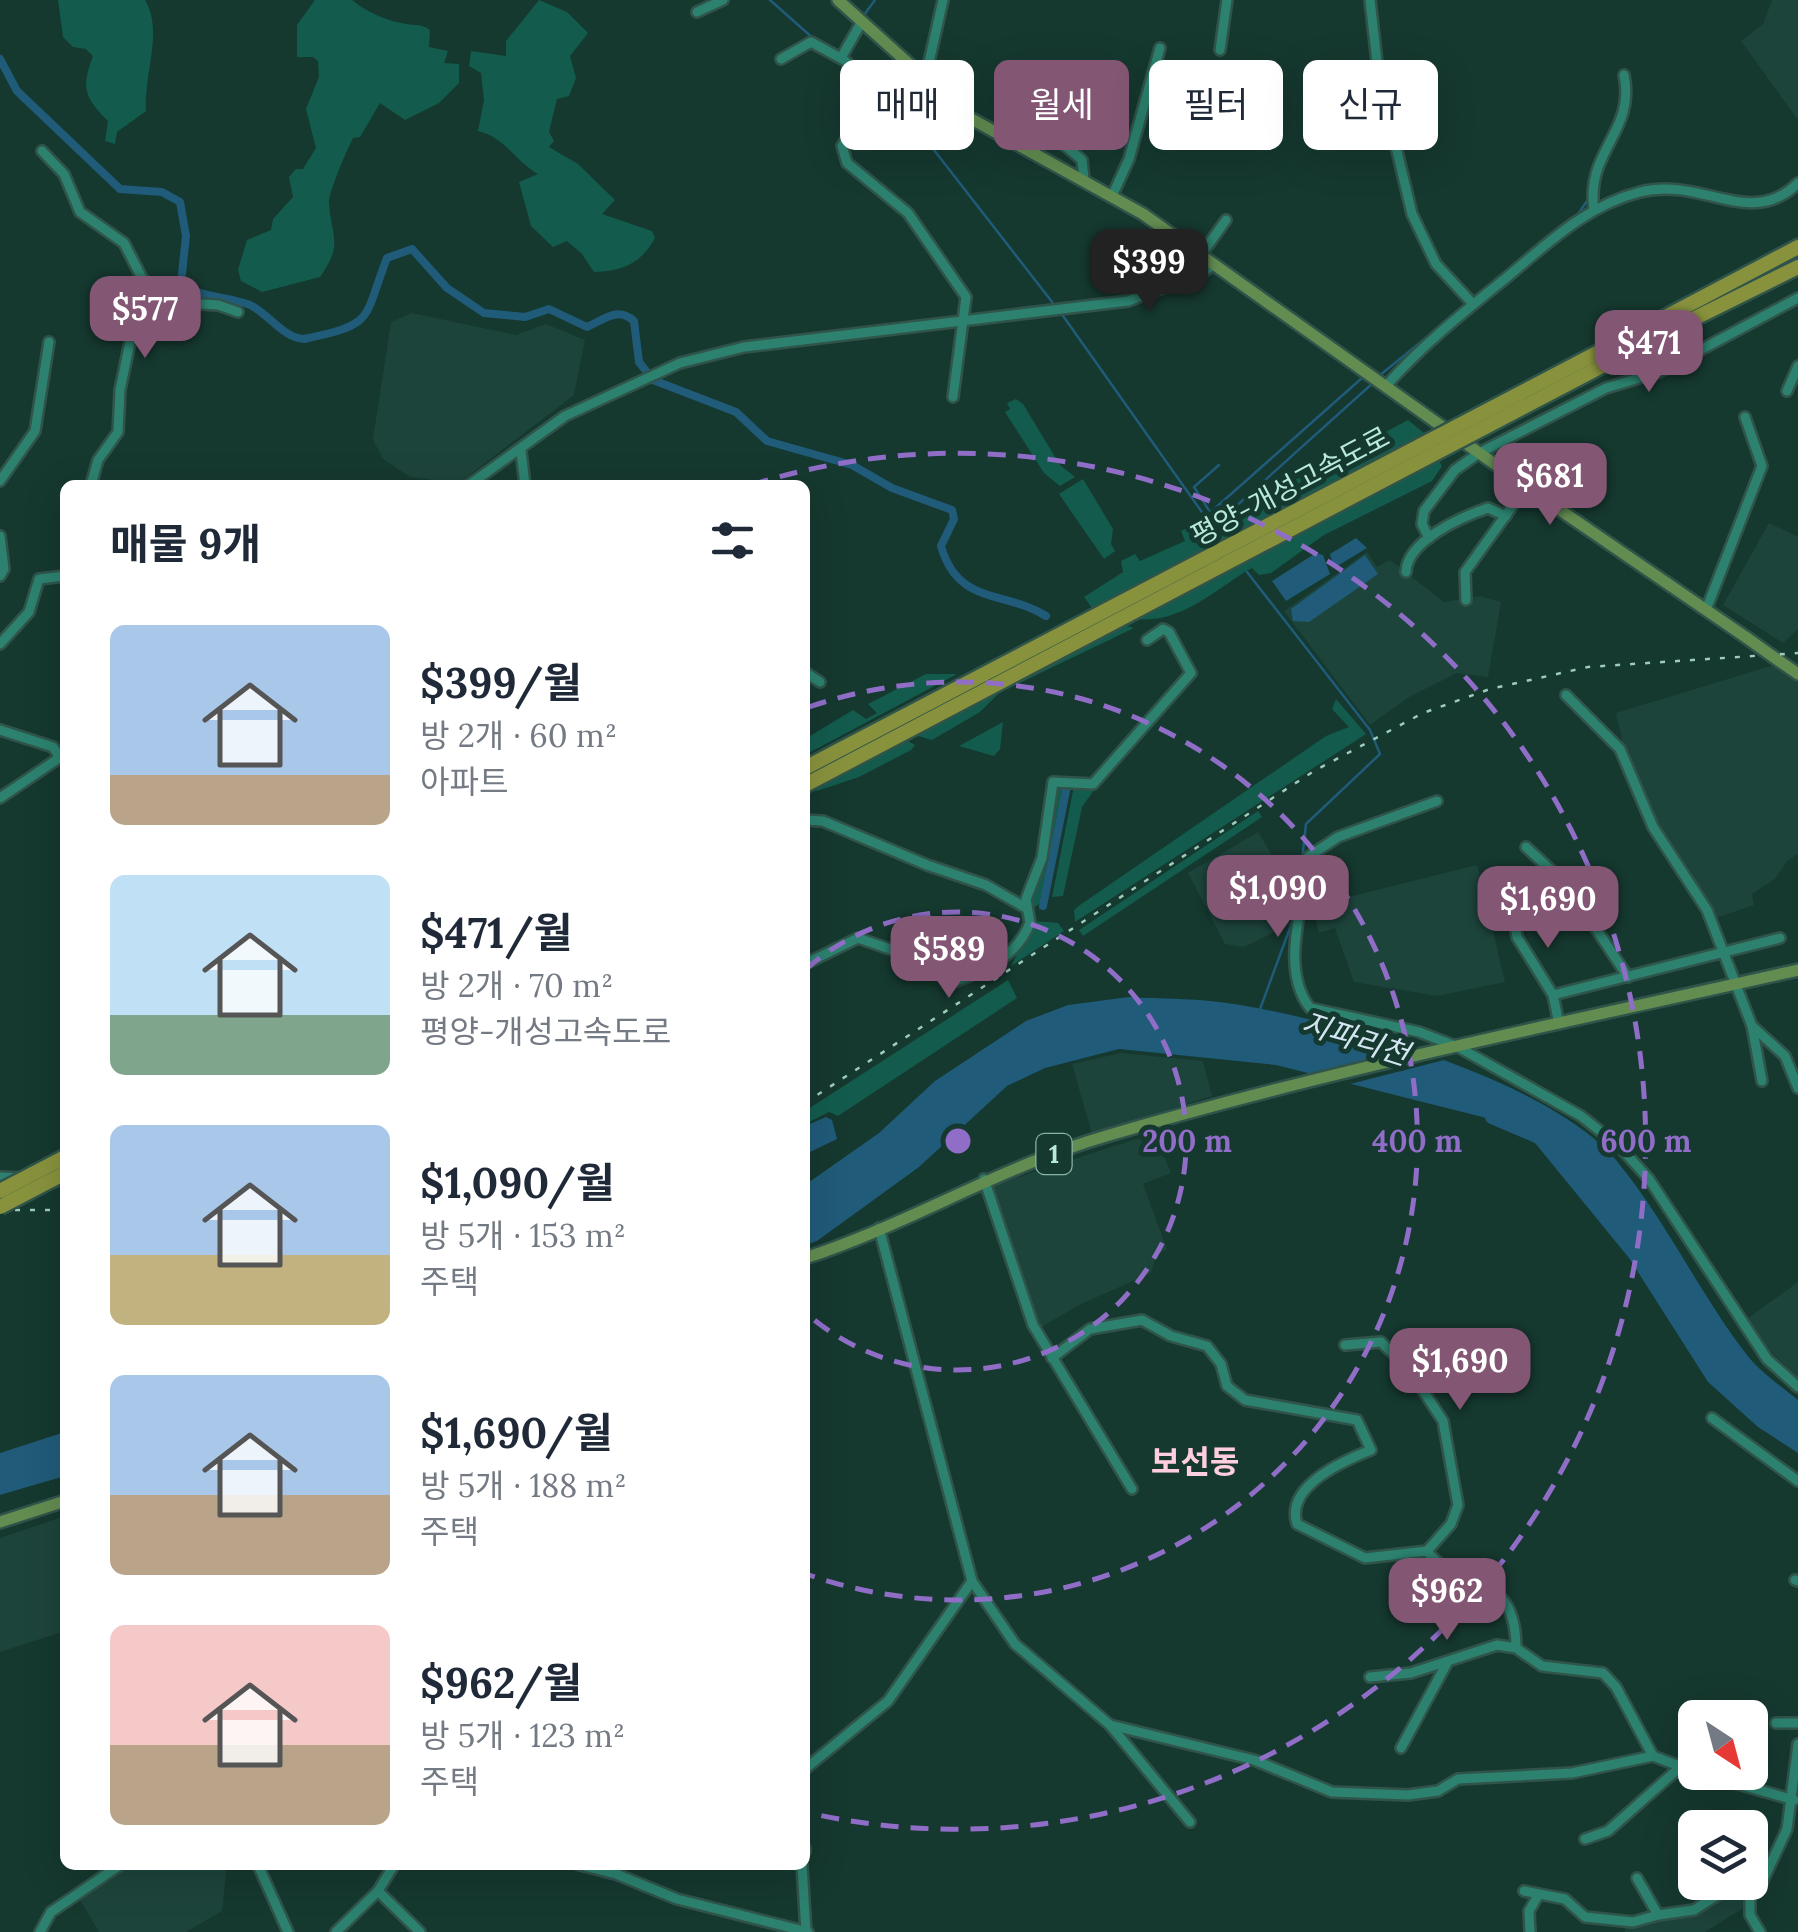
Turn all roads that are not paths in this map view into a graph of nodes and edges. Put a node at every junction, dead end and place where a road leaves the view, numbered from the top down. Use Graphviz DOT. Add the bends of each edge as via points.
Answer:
graph roads {
  1 [pos="723,0"];
  2 [pos="838,0"];
  3 [pos="942,0"];
  4 [pos="1227,0"];
  5 [pos="1370,0"];
  6 [pos="697,12"];
  7 [pos="860,22"];
  8 [pos="1160,48"];
  9 [pos="1220,50"];
  10 [pos="842,58"];
  11 [pos="781,59"];
  12 [pos="844,60"];
  13 [pos="902,60"];
  14 [pos="925,60"];
  15 [pos="1624,75"];
  16 [pos="974,120"];
  17 [pos="843,150"];
  18 [pos="1071,150"];
  19 [pos="42,151"];
  20 [pos="1084,179"];
  21 [pos="1798,183"];
  22 [pos="1113,194"];
  23 [pos="1594,210"];
  24 [pos="1226,220"];
  25 [pos="1798,248"];
  26 [pos="1201,254"];
  27 [pos="1215,264"];
  28 [pos="1798,268"];
  29 [pos="143,280"];
  30 [pos="1798,298"];
  31 [pos="1470,301"];
  32 [pos="238,312"];
  33 [pos="964,321"];
  34 [pos="1661,328"];
  35 [pos="49,342"];
  36 [pos="1798,366"];
  37 [pos="1380,381"];
  38 [pos="1787,391"];
  39 [pos="954,397"];
  40 [pos="1746,417"];
  41 [pos="521,451"];
  42 [pos="1479,452"];
  43 [pos="1408,460"];
  44 [pos="92,480"];
  45 [pos="477,480"];
  46 [pos="524,480"];
  47 [pos="0,481"];
  48 [pos="1526,487"];
  49 [pos="1506,516"];
  50 [pos="0,536"];
  51 [pos="1430,538"];
  52 [pos="1406,572"];
  53 [pos="0,576"];
  54 [pos="60,577"];
  55 [pos="1466,600"];
  56 [pos="1706,610"];
  57 [pos="1147,640"];
  58 [pos="0,644"];
  59 [pos="1798,674"];
  60 [pos="810,675"];
  61 [pos="820,682"];
  62 [pos="1566,695"];
  63 [pos="0,730"];
  64 [pos="60,754"];
  65 [pos="60,757"];
  66 [pos="810,765"];
  67 [pos="810,782"];
  68 [pos="0,798"];
  69 [pos="1438,801"];
  70 [pos="810,820"];
  71 [pos="1526,847"];
  72 [pos="1508,884"];
  73 [pos="1026,908"];
  74 [pos="1780,938"];
  75 [pos="1726,952"];
  76 [pos="810,962"];
  77 [pos="1798,970"];
  78 [pos="1628,976"];
  79 [pos="1735,984"];
  80 [pos="1553,995"];
  81 [pos="1558,1024"];
  82 [pos="1752,1026"];
  83 [pos="1458,1047"];
  84 [pos="1762,1080"];
  85 [pos="1798,1088"];
  86 [pos="60,1160"];
  87 [pos="60,1176"];
  88 [pos="0,1177"];
  89 [pos="984,1179"];
  90 [pos="60,1182"];
  91 [pos="0,1190"];
  92 [pos="0,1207"];
  93 [pos="879,1227"];
  94 [pos="810,1256"];
  95 [pos="1345,1345"];
  96 [pos="1052,1358"];
  97 [pos="1798,1387"];
  98 [pos="1712,1418"];
  99 [pos="1798,1481"];
  100 [pos="1132,1489"];
  101 [pos="60,1503"];
  102 [pos="0,1522"];
  103 [pos="1427,1551"];
  104 [pos="972,1581"];
  105 [pos="1516,1648"];
  106 [pos="1446,1663"];
  107 [pos="1370,1677"];
  108 [pos="1776,1723"];
  109 [pos="1798,1724"];
  110 [pos="1110,1725"];
  111 [pos="1798,1744"];
  112 [pos="1401,1748"];
  113 [pos="1653,1756"];
  114 [pos="810,1765"];
  115 [pos="1678,1768"];
  116 [pos="1678,1769"];
  117 [pos="1759,1790"];
  118 [pos="1795,1800"];
  119 [pos="1190,1822"];
  120 [pos="1586,1839"];
  121 [pos="1768,1862"];
  122 [pos="113,1870"];
  123 [pos="260,1870"];
  124 [pos="391,1870"];
  125 [pos="600,1870"];
  126 [pos="802,1870"];
  127 [pos="1637,1878"];
  128 [pos="378,1891"];
  129 [pos="1524,1891"];
  130 [pos="1539,1894"];
  131 [pos="1710,1900"];
  132 [pos="1750,1900"];
  133 [pos="1658,1915"];
  134 [pos="40,1932"];
  135 [pos="288,1932"];
  136 [pos="336,1932"];
  137 [pos="420,1932"];
  138 [pos="807,1932"];
  139 [pos="1530,1932"];
  140 [pos="1760,1932"];
  1 -- 6 [label="street"];
  2 -- 7 [label="main road"];
  3 -- 14 [label="street"];
  4 -- 9 [label="street"];
  5 -- 31 [label="street" via="1380,81 1412,214 1436,264"];
  7 -- 10 [label="street"];
  7 -- 13 [label="main road"];
  8 -- 22 [label="street"];
  10 -- 11 [label="street" via="812,42"];
  10 -- 12 [label="street"];
  15 -- 23 [label="street" via="1628,108 1598,164"];
  16 -- 20 [label="main road"];
  17 -- 33 [label="street" via="922,230 966,297"];
  18 -- 20 [label="street" via="1082,160"];
  19 -- 29 [label="street" via="70,183 80,212 124,244"];
  20 -- 22 [label="main road"];
  21 -- 23 [label="street" via="1766,205 1676,187"];
  22 -- 26 [label="main road"];
  23 -- 31 [label="street"];
  24 -- 26 [label="street"];
  25 -- 34 [label="highway, 평양-개성고속도로"];
  26 -- 27 [label="main road"];
  27 -- 33 [label="street" via="1128,301"];
  27 -- 37 [label="main road"];
  28 -- 34 [label="highway, 평양-개성고속도로"];
  29 -- 32 [label="street" via="185,302"];
  29 -- 44 [label="street" via="118,432"];
  30 -- 42 [label="street" via="1659,372 1606,388"];
  31 -- 37 [label="street"];
  33 -- 39 [label="street"];
  33 -- 41 [label="street" via="744,347 651,376 565,416"];
  34 -- 43 [label="highway, 평양-개성고속도로, bridge"];
  35 -- 47 [label="street" via="35,431"];
  36 -- 38 [label="street"];
  37 -- 42 [label="main road"];
  40 -- 56 [label="street" via="1762,466"];
  41 -- 45 [label="street"];
  41 -- 46 [label="street"];
  42 -- 48 [label="main road"];
  42 -- 51 [label="street" via="1424,511"];
  43 -- 66 [label="highway, 평양-개성고속도로"];
  43 -- 67 [label="highway, 평양-개성고속도로"];
  48 -- 49 [label="street"];
  48 -- 56 [label="main road"];
  49 -- 51 [label="street" via="1488,508"];
  49 -- 55 [label="street" via="1465,572"];
  50 -- 53 [label="street"];
  51 -- 52 [label="street"];
  54 -- 58 [label="street" via="40,579 29,612"];
  56 -- 59 [label="main road, bridge"];
  57 -- 73 [label="street" via="1164,628 1191,673 1093,784 1053,782 1042,858"];
  60 -- 61 [label="street"];
  62 -- 75 [label="street" via="1620,748 1654,828"];
  63 -- 64 [label="street"];
  65 -- 68 [label="street"];
  69 -- 83 [label="street" via="1338,837 1308,858 1294,982 1310,1008"];
  70 -- 73 [label="street" via="986,884"];
  71 -- 78 [label="street" via="1567,885"];
  72 -- 80 [label="street" via="1516,937"];
  73 -- 76 [label="street" via="1030,924 1013,949 996,965 954,982 936,965 858,938"];
  74 -- 75 [label="street"];
  75 -- 78 [label="street"];
  75 -- 79 [label="street"];
  77 -- 79 [label="main road, 1"];
  78 -- 80 [label="street"];
  79 -- 81 [label="main road, 1"];
  79 -- 82 [label="street"];
  80 -- 81 [label="street"];
  81 -- 83 [label="main road, 1"];
  82 -- 84 [label="street"];
  82 -- 85 [label="street" via="1785,1056"];
  83 -- 89 [label="main road, 1" via="1106,1136"];
  83 -- 97 [label="street" via="1545,1094 1619,1146 1649,1179 1767,1360"];
  86 -- 91 [label="highway, bridge"];
  87 -- 92 [label="highway, bridge"];
  88 -- 90 [label="street"];
  89 -- 93 [label="main road, 1"];
  89 -- 96 [label="street" via="1033,1326"];
  93 -- 94 [label="main road, 1"];
  93 -- 104 [label="street"];
  95 -- 103 [label="street" via="1381,1342 1409,1368 1442,1421 1458,1506"];
  96 -- 100 [label="street"];
  96 -- 103 [label="street" via="1090,1329 1142,1320 1207,1346 1227,1386 1245,1400 1357,1420 1372,1450 1334,1465 1302,1492 1297,1524 1365,1558"];
  98 -- 99 [label="street"];
  101 -- 102 [label="main road"];
  103 -- 105 [label="street" via="1443,1568 1476,1578 1496,1593 1513,1621"];
  104 -- 110 [label="street" via="1015,1644"];
  104 -- 114 [label="street" via="888,1701"];
  105 -- 106 [label="street" via="1497,1645"];
  105 -- 113 [label="street" via="1542,1666 1603,1673"];
  106 -- 107 [label="street"];
  106 -- 112 [label="street"];
  108 -- 109 [label="street"];
  110 -- 113 [label="street" via="1228,1752 1332,1792 1360,1794 1423,1793 1458,1780 1572,1773"];
  110 -- 119 [label="street"];
  111 -- 118 [label="street"];
  113 -- 115 [label="street"];
  116 -- 120 [label="street" via="1608,1832"];
  117 -- 118 [label="street"];
  118 -- 121 [label="street" via="1779,1855"];
  122 -- 134 [label="street" via="51,1912"];
  123 -- 135 [label="street"];
  124 -- 128 [label="street"];
  125 -- 138 [label="street" via="677,1899"];
  126 -- 138 [label="street"];
  127 -- 133 [label="street"];
  128 -- 136 [label="street"];
  128 -- 137 [label="street"];
  129 -- 130 [label="street"];
  130 -- 133 [label="street" via="1564,1899 1585,1917 1633,1922"];
  130 -- 139 [label="street" via="1529,1911"];
  131 -- 133 [label="street" via="1694,1910"];
  132 -- 140 [label="street"];
}
